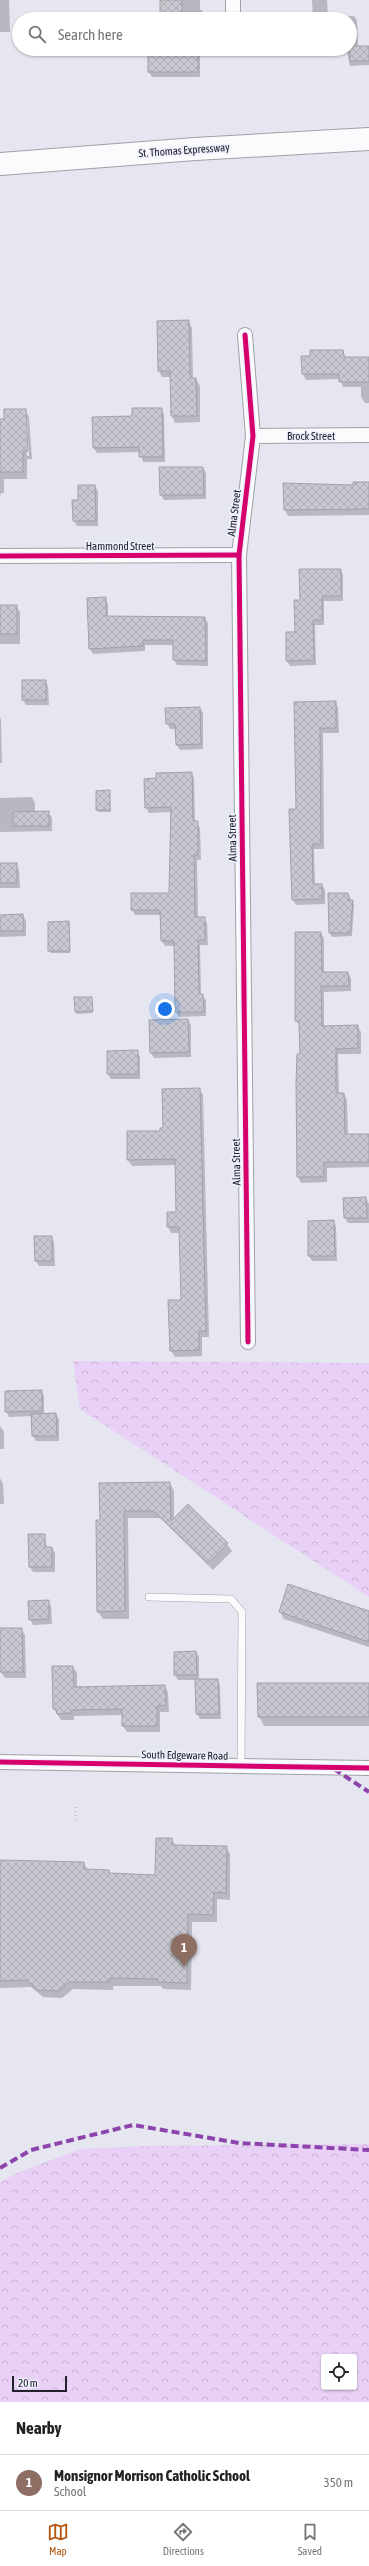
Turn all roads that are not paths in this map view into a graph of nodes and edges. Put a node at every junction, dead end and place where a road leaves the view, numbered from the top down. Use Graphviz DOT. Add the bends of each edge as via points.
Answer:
graph roads {
  1 [pos="233,0"];
  2 [pos="233,12"];
  3 [pos="369,139"];
  4 [pos="0,164"];
  5 [pos="245,334"];
  6 [pos="369,435"];
  7 [pos="253,436"];
  8 [pos="239,555"];
  9 [pos="0,556"];
  10 [pos="248,1342"];
  11 [pos="149,1597"];
  12 [pos="0,1762"];
  13 [pos="241,1766"];
  14 [pos="369,1768"];
  1 -- 2 [label="street"];
  3 -- 4 [label="highway, St. Thomas Expressway"];
  5 -- 7 [label="street, Alma Street"];
  6 -- 7 [label="street, Brock Street"];
  7 -- 8 [label="street, Alma Street"];
  8 -- 9 [label="street, Hammond Street"];
  8 -- 10 [label="street, Alma Street"];
  11 -- 13 [label="lane" via="231,1599 242,1612"];
  12 -- 13 [label="street, South Edgeware Road"];
  13 -- 14 [label="street, South Edgeware Road"];
}
